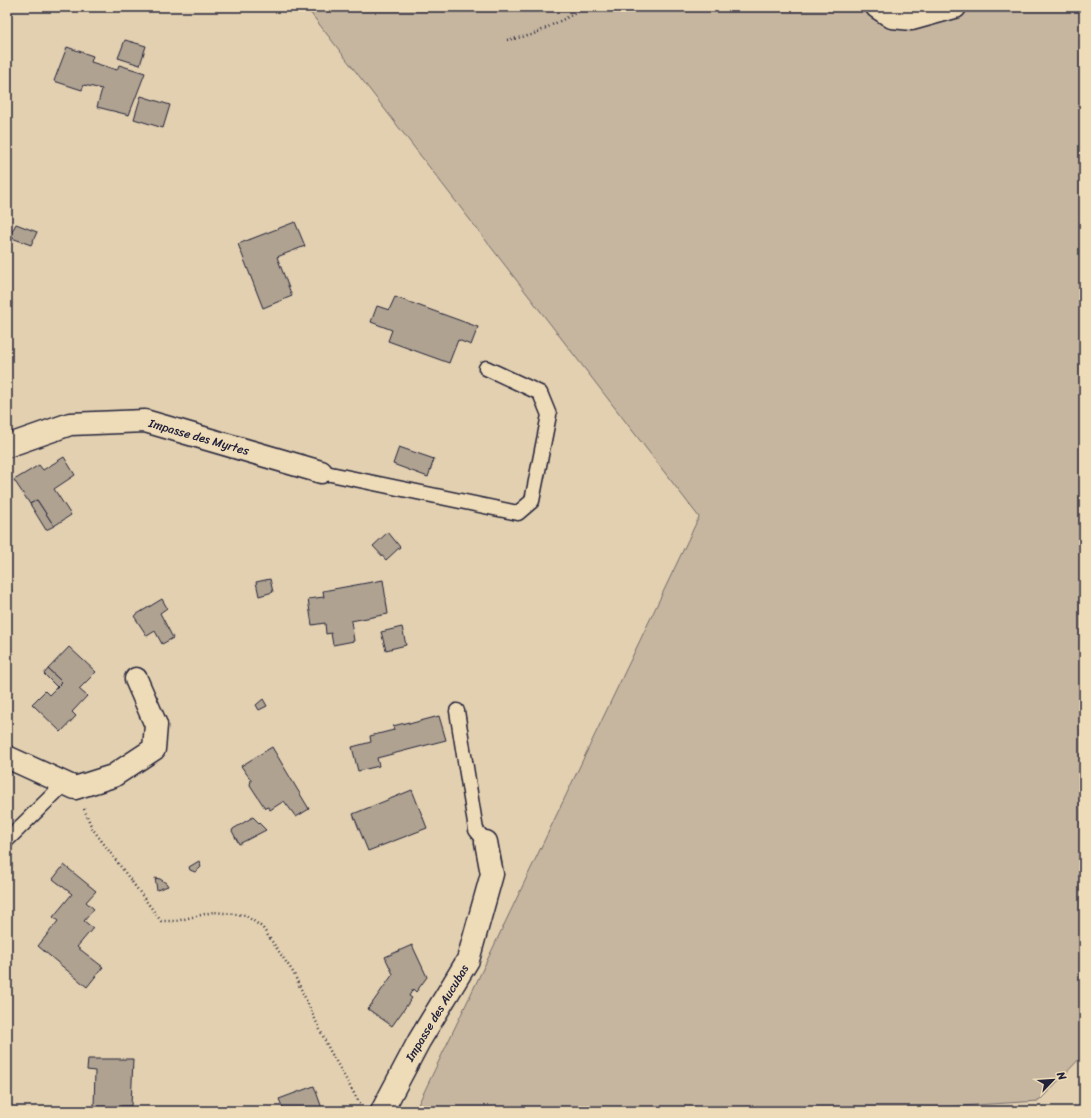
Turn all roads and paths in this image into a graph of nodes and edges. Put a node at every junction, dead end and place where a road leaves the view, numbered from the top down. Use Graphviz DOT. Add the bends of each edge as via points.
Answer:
graph roads {
  1 [pos="588,7"];
  2 [pos="877,7"];
  3 [pos="955,7"];
  4 [pos="508,40"];
  5 [pos="486,368"];
  6 [pos="7,446"];
  7 [pos="320,472"];
  8 [pos="136,679"];
  9 [pos="457,712"];
  10 [pos="7,757"];
  11 [pos="70,786"];
  12 [pos="7,840"];
  13 [pos="486,842"];
  14 [pos="372,1109"];
  1 -- 4 [label="path" via="532,35"];
  2 -- 3 [label="street" via="892,17 912,19"];
  5 -- 7 [label="lane" via="540,393 548,415 532,501 518,513"];
  6 -- 7 [label="street, Impasse des Myrtes" via="70,424 145,420"];
  8 -- 11 [label="street" via="156,725 154,749 113,776"];
  9 -- 13 [label="lane" via="476,830"];
  10 -- 11 [label="street"];
  11 -- 12 [label="lane"];
  11 -- 14 [label="path" via="92,828 161,920 176,921 213,912 245,915 262,927 294,972 328,1050 359,1103"];
  13 -- 14 [label="street, Impasse des Aucubas" via="492,874 468,960 419,1041"];
}
